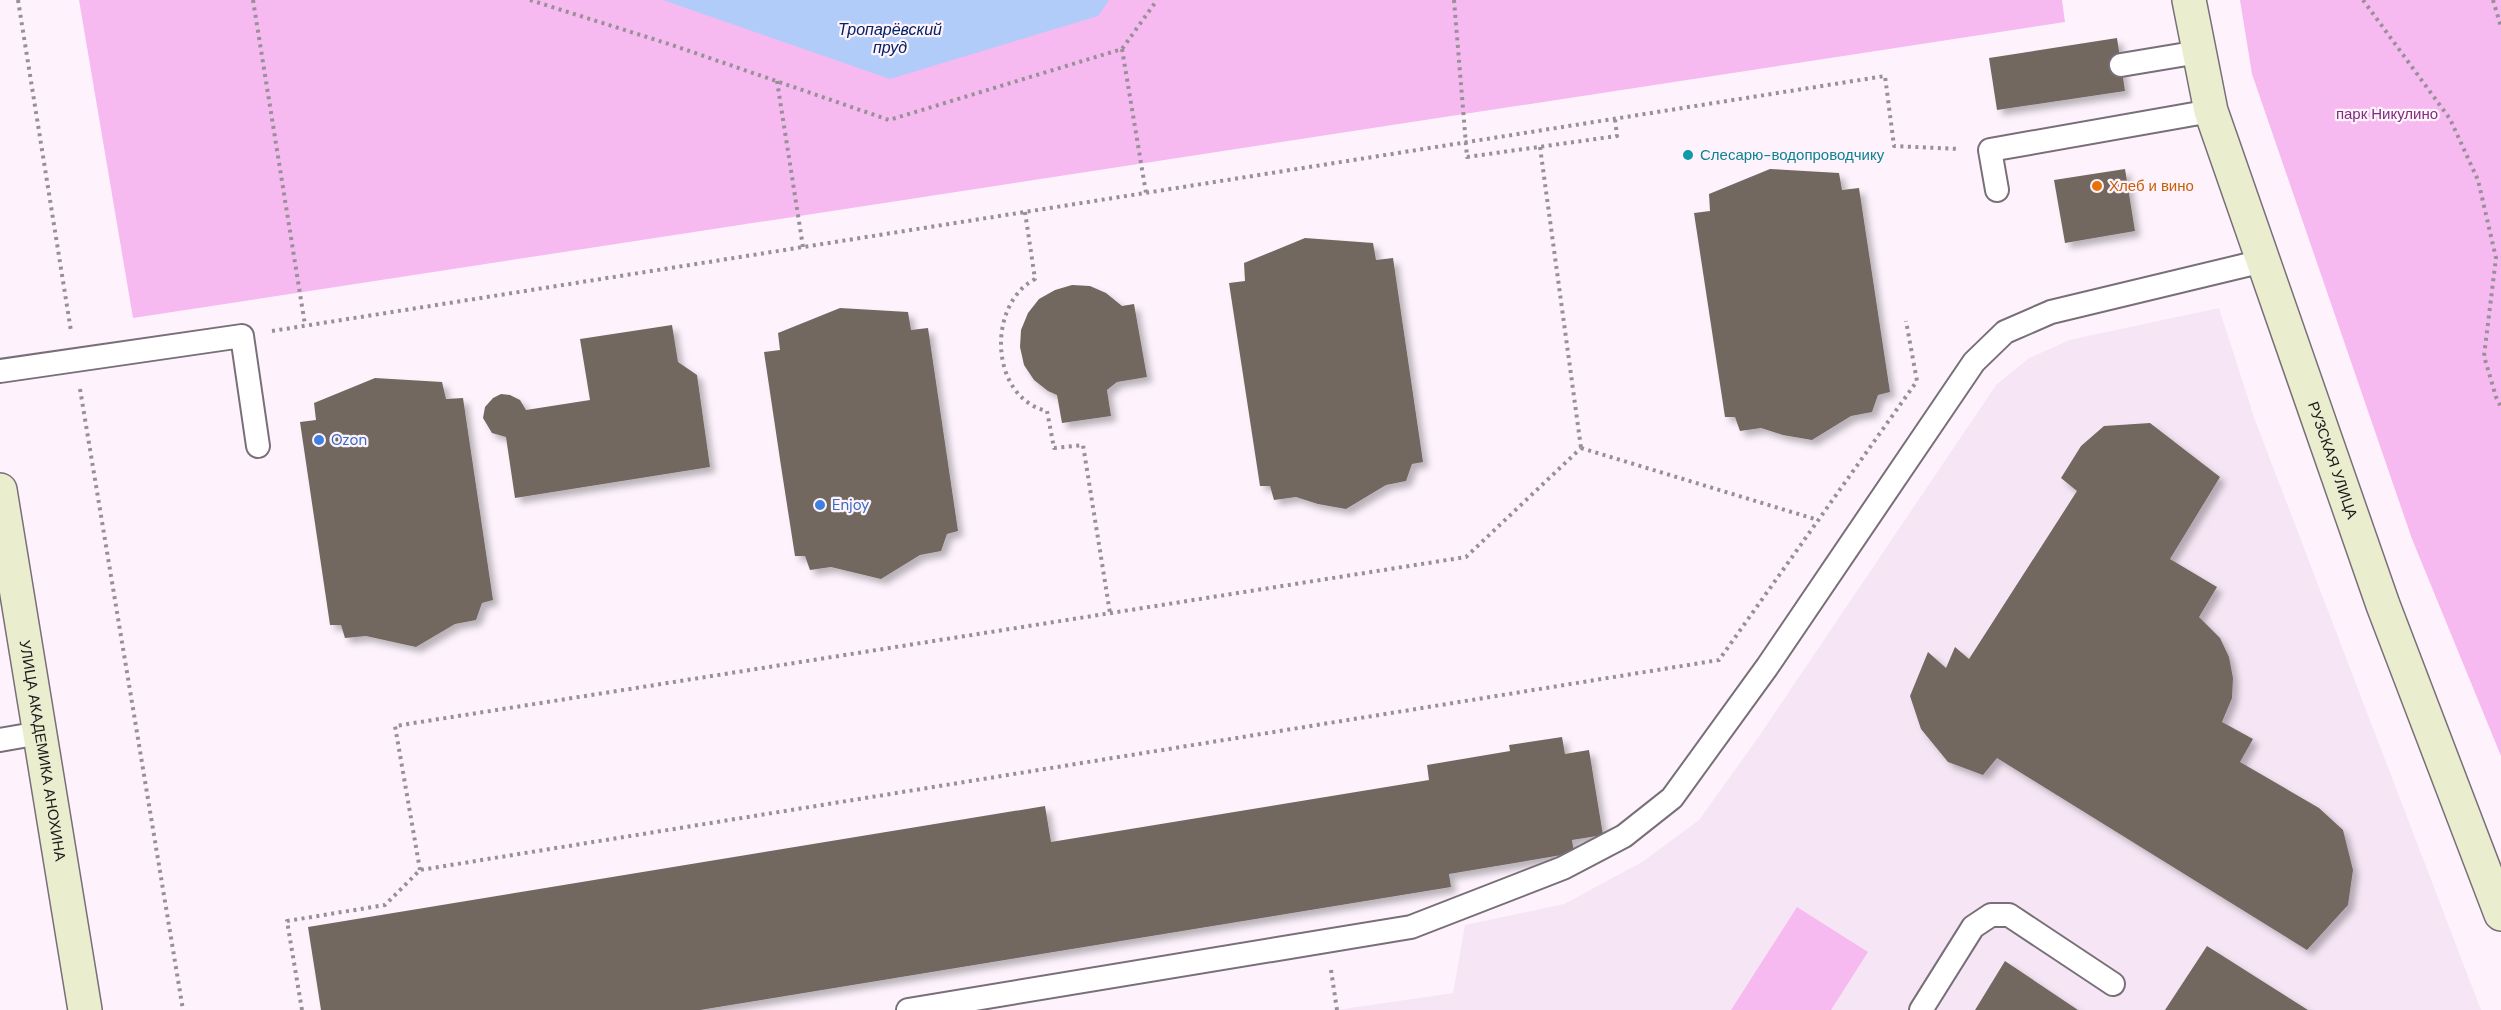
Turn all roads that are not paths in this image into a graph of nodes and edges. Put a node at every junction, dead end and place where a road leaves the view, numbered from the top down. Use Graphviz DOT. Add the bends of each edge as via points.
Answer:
graph roads {
  1 [pos="2189,0"];
  2 [pos="2199,52"];
  3 [pos="2121,65"];
  4 [pos="2211,111"];
  5 [pos="1997,190"];
  6 [pos="2263,261"];
  7 [pos="0,371"];
  8 [pos="258,446"];
  9 [pos="0,490"];
  10 [pos="40,734"];
  11 [pos="0,740"];
  12 [pos="2501,914"];
  13 [pos="2113,984"];
  14 [pos="85,1010"];
  15 [pos="908,1010"];
  16 [pos="1921,1010"];
  1 -- 2 [label="street, РУЗСКАЯ УЛИЦА"];
  2 -- 3 [label="lane"];
  2 -- 4 [label="street, РУЗСКАЯ УЛИЦА"];
  4 -- 5 [label="lane" via="1990,150"];
  4 -- 6 [label="street, РУЗСКАЯ УЛИЦА"];
  6 -- 12 [label="street, РУЗСКАЯ УЛИЦА" via="2382,604"];
  6 -- 15 [label="lane" via="2050,312 2005,332 1974,362 1767,667 1672,798 1624,836 1563,868 1411,927"];
  7 -- 8 [label="lane" via="242,336"];
  9 -- 10 [label="street, УЛИЦА АКАДЕМИКА АНОХИНА"];
  10 -- 11 [label="lane"];
  10 -- 14 [label="street, УЛИЦА АКАДЕМИКА АНОХИНА"];
  13 -- 16 [label="lane" via="2009,915 1991,915 1973,927"];
}
